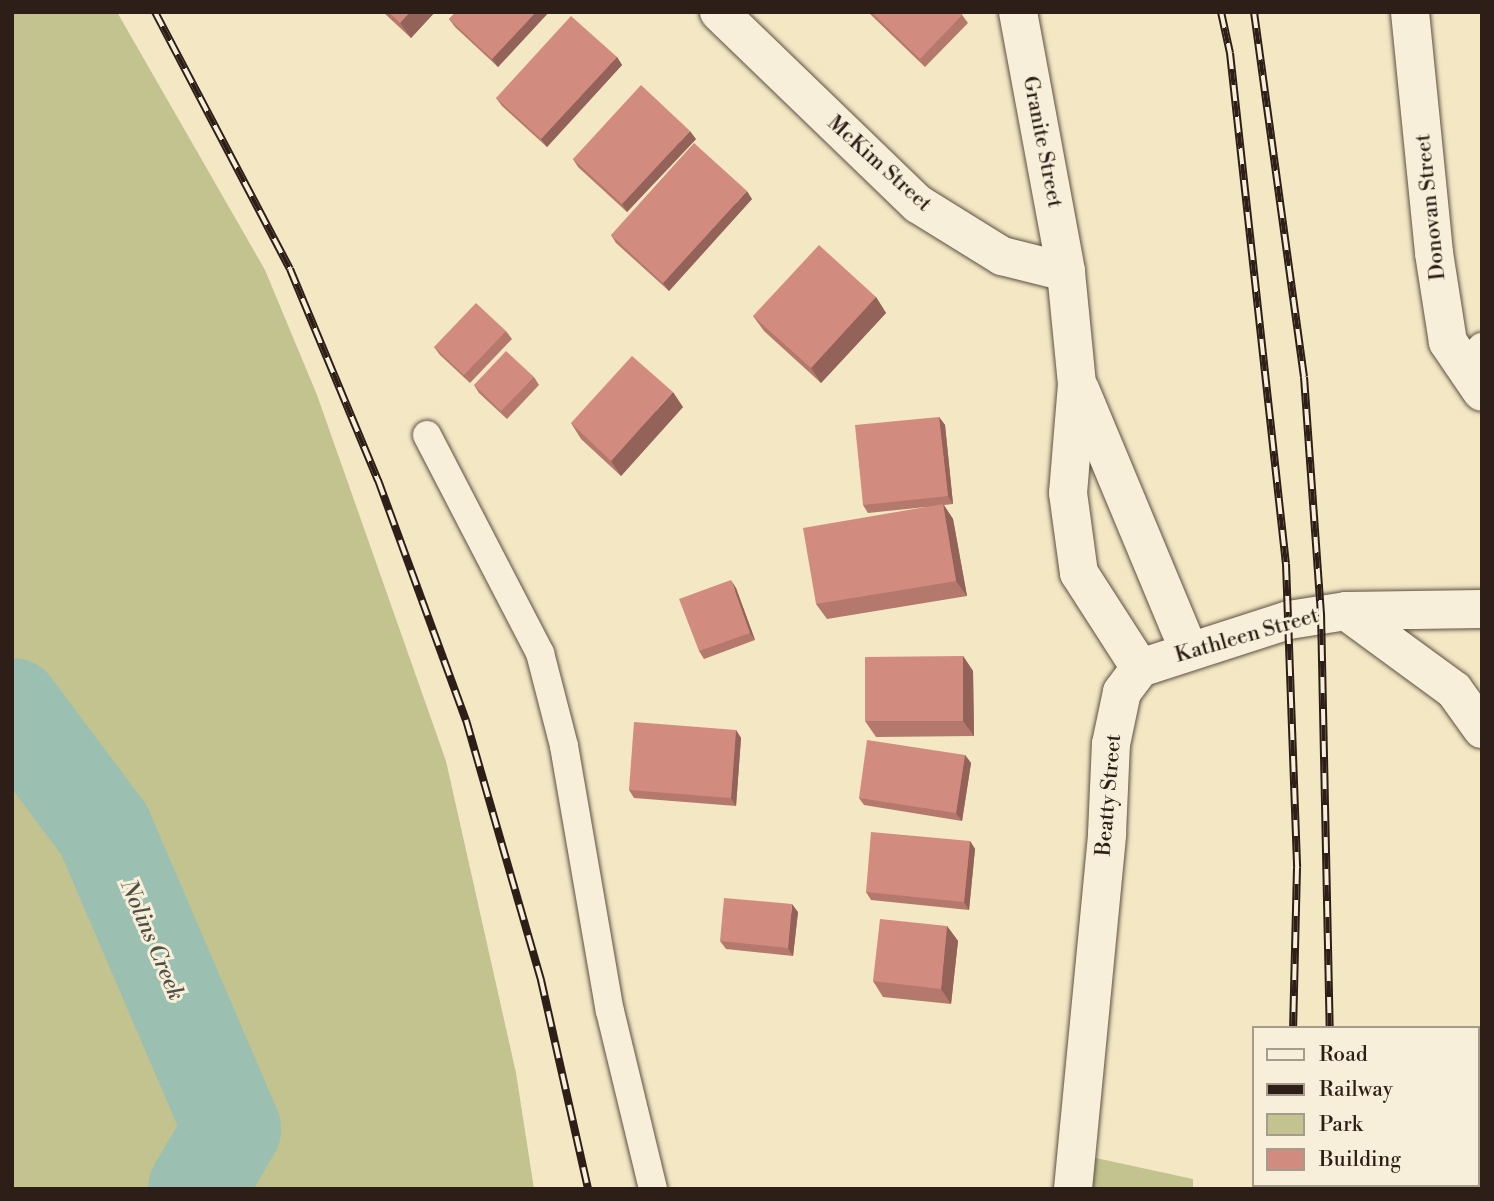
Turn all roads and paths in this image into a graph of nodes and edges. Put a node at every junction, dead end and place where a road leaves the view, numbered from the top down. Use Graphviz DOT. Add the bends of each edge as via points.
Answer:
graph roads {
  1 [pos="719,12"];
  2 [pos="1018,12"];
  3 [pos="1410,12"];
  4 [pos="1066,272"];
  5 [pos="1476,368"];
  6 [pos="1077,384"];
  7 [pos="427,435"];
  8 [pos="1482,609"];
  9 [pos="1346,611"];
  10 [pos="1189,651"];
  11 [pos="1140,668"];
  12 [pos="1482,729"];
  13 [pos="653,1189"];
  14 [pos="1073,1189"];
  1 -- 4 [label="street, McKim Street" via="918,204 1002,256"];
  2 -- 4 [label="street, Granite Street"];
  3 -- 5 [label="street, Donovan Street" via="1434,253 1448,342"];
  4 -- 6 [label="street"];
  6 -- 10 [label="street"];
  6 -- 11 [label="street" via="1068,493 1079,573"];
  7 -- 13 [label="lane" via="540,653 564,746 610,1011"];
  8 -- 9 [label="street, Kathleen Street"];
  9 -- 10 [label="street, Kathleen Street" via="1289,620"];
  9 -- 12 [label="street" via="1454,690"];
  10 -- 11 [label="street, Kathleen Street"];
  11 -- 14 [label="street, Beatty Street" via="1122,692 1111,744 1107,834"];
}
